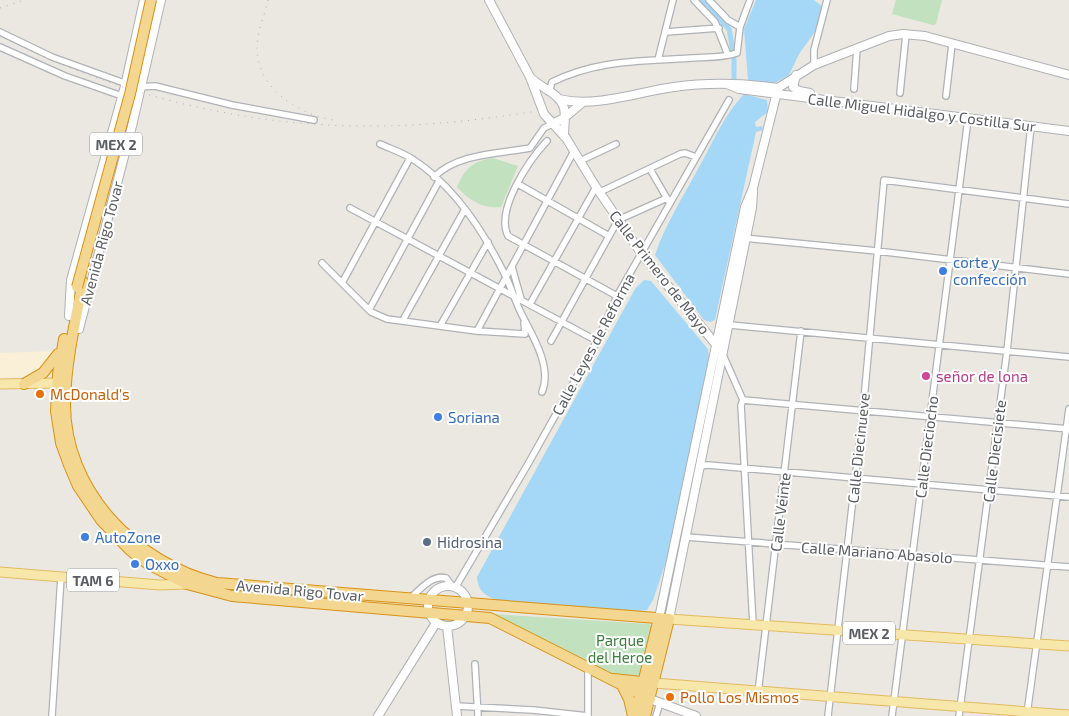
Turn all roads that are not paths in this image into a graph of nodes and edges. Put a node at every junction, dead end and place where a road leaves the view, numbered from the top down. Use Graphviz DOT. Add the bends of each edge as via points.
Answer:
graph roads {
  1 [pos="144,0"];
  2 [pos="151,0"];
  3 [pos="157,0"];
  4 [pos="161,0"];
  5 [pos="489,0"];
  6 [pos="673,0"];
  7 [pos="694,0"];
  8 [pos="709,0"];
  9 [pos="750,0"];
  10 [pos="828,0"];
  11 [pos="740,27"];
  12 [pos="719,28"];
  13 [pos="0,32"];
  14 [pos="666,32"];
  15 [pos="906,34"];
  16 [pos="952,44"];
  17 [pos="0,47"];
  18 [pos="857,48"];
  19 [pos="728,56"];
  20 [pos="658,60"];
  21 [pos="129,64"];
  22 [pos="814,65"];
  23 [pos="146,67"];
  24 [pos="1069,75"];
  25 [pos="796,76"];
  26 [pos="530,77"];
  27 [pos="125,84"];
  28 [pos="141,87"];
  29 [pos="854,89"];
  30 [pos="777,91"];
  31 [pos="548,92"];
  32 [pos="900,92"];
  33 [pos="122,96"];
  34 [pos="946,96"];
  35 [pos="559,99"];
  36 [pos="729,100"];
  37 [pos="832,101"];
  38 [pos="539,102"];
  39 [pos="582,103"];
  40 [pos="117,114"];
  41 [pos="564,118"];
  42 [pos="314,120"];
  43 [pos="968,120"];
  44 [pos="552,124"];
  45 [pos="132,126"];
  46 [pos="1031,126"];
  47 [pos="1069,131"];
  48 [pos="564,136"];
  49 [pos="547,141"];
  50 [pos="380,144"];
  51 [pos="616,144"];
  52 [pos="530,148"];
  53 [pos="574,151"];
  54 [pos="533,156"];
  55 [pos="696,157"];
  56 [pos="410,158"];
  57 [pos="580,161"];
  58 [pos="650,168"];
  59 [pos="436,179"];
  60 [pos="520,185"];
  61 [pos="598,190"];
  62 [pos="958,190"];
  63 [pos="1024,198"];
  64 [pos="546,200"];
  65 [pos="668,201"];
  66 [pos="1069,204"];
  67 [pos="350,208"];
  68 [pos="465,209"];
  69 [pos="578,217"];
  70 [pos="618,220"];
  71 [pos="375,222"];
  72 [pos="609,236"];
  73 [pos="743,238"];
  74 [pos="407,239"];
  75 [pos="488,242"];
  76 [pos="523,244"];
  77 [pos="877,251"];
  78 [pos="641,253"];
  79 [pos="438,256"];
  80 [pos="949,260"];
  81 [pos="555,262"];
  82 [pos="322,263"];
  83 [pos="512,267"];
  84 [pos="1016,267"];
  85 [pos="470,273"];
  86 [pos="1069,274"];
  87 [pos="506,278"];
  88 [pos="586,278"];
  89 [pos="342,283"];
  90 [pos="80,284"];
  91 [pos="500,290"];
  92 [pos="513,296"];
  93 [pos="618,296"];
  94 [pos="520,299"];
  95 [pos="530,304"];
  96 [pos="369,310"];
  97 [pos="69,316"];
  98 [pos="403,320"];
  99 [pos="524,320"];
  100 [pos="562,322"];
  101 [pos="730,324"];
  102 [pos="440,326"];
  103 [pos="719,330"];
  104 [pos="477,331"];
  105 [pos="801,331"];
  106 [pos="708,335"];
  107 [pos="870,338"];
  108 [pos="551,340"];
  109 [pos="597,341"];
  110 [pos="939,344"];
  111 [pos="716,345"];
  112 [pos="62,346"];
  113 [pos="1008,351"];
  114 [pos="1069,356"];
  115 [pos="724,357"];
  116 [pos="68,369"];
  117 [pos="57,383"];
  118 [pos="0,384"];
  119 [pos="24,384"];
  120 [pos="542,392"];
  121 [pos="743,400"];
  122 [pos="65,403"];
  123 [pos="792,404"];
  124 [pos="863,410"];
  125 [pos="1069,410"];
  126 [pos="930,417"];
  127 [pos="998,423"];
  128 [pos="1068,429"];
  129 [pos="701,466"];
  130 [pos="744,468"];
  131 [pos="786,472"];
  132 [pos="855,478"];
  133 [pos="922,484"];
  134 [pos="990,490"];
  135 [pos="1057,496"];
  136 [pos="1069,497"];
  137 [pos="686,538"];
  138 [pos="747,542"];
  139 [pos="776,544"];
  140 [pos="847,549"];
  141 [pos="913,554"];
  142 [pos="980,559"];
  143 [pos="1046,565"];
  144 [pos="1069,566"];
  145 [pos="0,572"];
  146 [pos="61,577"];
  147 [pos="187,584"];
  148 [pos="454,588"];
  149 [pos="302,590"];
  150 [pos="407,598"];
  151 [pos="301,601"];
  152 [pos="346,605"];
  153 [pos="429,606"];
  154 [pos="467,610"];
  155 [pos="664,619"];
  156 [pos="436,623"];
  157 [pos="753,625"];
  158 [pos="447,626"];
  159 [pos="767,626"];
  160 [pos="838,631"];
  161 [pos="903,635"];
  162 [pos="969,640"];
  163 [pos="1036,644"];
  164 [pos="1069,646"];
  165 [pos="475,664"];
  166 [pos="588,668"];
  167 [pos="608,678"];
  168 [pos="650,683"];
  169 [pos="622,686"];
  170 [pos="758,693"];
  171 [pos="831,698"];
  172 [pos="650,699"];
  173 [pos="893,702"];
  174 [pos="456,706"];
  175 [pos="477,706"];
  176 [pos="959,711"];
  177 [pos="1027,714"];
  178 [pos="1069,715"];
  179 [pos="52,716"];
  180 [pos="378,716"];
  181 [pos="457,716"];
  182 [pos="478,716"];
  183 [pos="588,716"];
  184 [pos="634,716"];
  185 [pos="645,716"];
  186 [pos="656,716"];
  187 [pos="696,716"];
  188 [pos="828,716"];
  189 [pos="892,716"];
  1 -- 21 [label="main road, Avenida Rigo Tovar"];
  2 -- 90 [label="highway, Avenida Rigo Tovar / MEX 2, bridge"];
  3 -- 90 [label="highway, Avenida Rigo Tovar / MEX 2" via="135,96"];
  4 -- 23 [label="main road, Avenida Rigo Tovar"];
  5 -- 26 [label="main road, Calle Primero de Mayo"];
  6 -- 14 [label="street"];
  7 -- 12 [label="street"];
  8 -- 11 [label="street" via="728,20"];
  9 -- 11 [label="street"];
  10 -- 22 [label="street" via="814,50"];
  11 -- 19 [label="street" via="737,53"];
  12 -- 14 [label="street"];
  12 -- 19 [label="street"];
  13 -- 27 [label="street" via="52,57"];
  14 -- 20 [label="street"];
  15 -- 16 [label="main road"];
  15 -- 18 [label="main road"];
  15 -- 32 [label="street"];
  16 -- 24 [label="main road"];
  16 -- 34 [label="street"];
  17 -- 33 [label="street" via="65,76"];
  18 -- 22 [label="main road"];
  18 -- 29 [label="street"];
  19 -- 20 [label="street"];
  20 -- 31 [label="street" via="624,61 568,74 552,82"];
  21 -- 23 [label="main road" via="130,72 137,76 142,75"];
  21 -- 27 [label="main road, Avenida Rigo Tovar"];
  22 -- 25 [label="main road"];
  23 -- 28 [label="main road, Avenida Rigo Tovar"];
  25 -- 30 [label="main road"];
  25 -- 37 [label="main road" via="792,84 796,89"];
  26 -- 31 [label="main road, Calle Primero de Mayo"];
  26 -- 38 [label="main road, Calle Primero de Mayo"];
  27 -- 28 [label="street"];
  27 -- 33 [label="main road, Avenida Rigo Tovar"];
  28 -- 42 [label="street" via="155,86"];
  28 -- 45 [label="main road, Avenida Rigo Tovar"];
  30 -- 37 [label="main road, Calle Miguel Hidalgo y Costilla Sur"];
  30 -- 39 [label="main road, Calle Miguel Hidalgo y Costilla Sur" via="742,83 681,86"];
  30 -- 73 [label="main road" via="753,188 745,207"];
  31 -- 35 [label="main road, Calle Primero de Mayo"];
  31 -- 38 [label="main road"];
  33 -- 40 [label="main road, Avenida Rigo Tovar"];
  35 -- 39 [label="main road"];
  35 -- 41 [label="main road" via="565,110"];
  36 -- 55 [label="street, Calle Leyes de Reforma"];
  37 -- 43 [label="main road, Calle Miguel Hidalgo y Costilla Sur"];
  38 -- 44 [label="main road, Calle Primero de Mayo"];
  39 -- 41 [label="main road"];
  40 -- 45 [label="main road" via="125,112 131,116"];
  40 -- 97 [label="main road, Avenida Rigo Tovar" via="71,280"];
  41 -- 44 [label="main road"];
  41 -- 48 [label="main road"];
  43 -- 46 [label="main road, Calle Miguel Hidalgo y Costilla Sur"];
  43 -- 62 [label="street, Calle Dieciocho"];
  44 -- 48 [label="main road, Calle Primero de Mayo"];
  44 -- 52 [label="street" via="544,128"];
  45 -- 116 [label="main road, Avenida Rigo Tovar"];
  46 -- 47 [label="main road, Calle Miguel Hidalgo y Costilla Sur"];
  46 -- 63 [label="street, Calle Diecisiete"];
  48 -- 53 [label="main road, Calle Primero de Mayo"];
  49 -- 54 [label="street"];
  50 -- 56 [label="street"];
  51 -- 57 [label="street"];
  52 -- 54 [label="street"];
  52 -- 59 [label="street" via="472,158 443,169"];
  53 -- 57 [label="main road, Calle Primero de Mayo"];
  53 -- 64 [label="street"];
  54 -- 60 [label="street"];
  55 -- 58 [label="street" via="680,154"];
  55 -- 65 [label="street, Calle Leyes de Reforma"];
  56 -- 59 [label="street"];
  56 -- 71 [label="street"];
  57 -- 61 [label="main road, Calle Primero de Mayo"];
  58 -- 61 [label="street"];
  58 -- 65 [label="street"];
  59 -- 68 [label="street"];
  59 -- 74 [label="street"];
  60 -- 64 [label="street"];
  60 -- 76 [label="street" via="506,212 504,229 508,236"];
  61 -- 69 [label="street"];
  61 -- 70 [label="main road, Calle Primero de Mayo"];
  62 -- 63 [label="street"];
  62 -- 77 [label="street, Calle Diecinueve" via="884,180"];
  62 -- 80 [label="street, Calle Dieciocho"];
  63 -- 66 [label="street"];
  63 -- 84 [label="street, Calle Diecisiete"];
  64 -- 69 [label="street"];
  64 -- 76 [label="street"];
  65 -- 70 [label="street"];
  65 -- 78 [label="street, Calle Leyes de Reforma"];
  67 -- 71 [label="street"];
  68 -- 75 [label="street"];
  68 -- 79 [label="street"];
  69 -- 72 [label="street"];
  69 -- 81 [label="street"];
  70 -- 72 [label="street"];
  70 -- 78 [label="main road, Calle Primero de Mayo"];
  71 -- 74 [label="street"];
  71 -- 89 [label="street"];
  72 -- 88 [label="street"];
  73 -- 77 [label="street"];
  73 -- 101 [label="main road"];
  73 -- 103 [label="main road"];
  74 -- 79 [label="street"];
  74 -- 96 [label="street"];
  75 -- 85 [label="street"];
  75 -- 87 [label="street"];
  76 -- 81 [label="street"];
  76 -- 83 [label="street"];
  77 -- 80 [label="street"];
  77 -- 107 [label="street, Calle Diecinueve"];
  78 -- 93 [label="street, Calle Leyes de Reforma"];
  78 -- 106 [label="main road, Calle Primero de Mayo"];
  79 -- 85 [label="street"];
  79 -- 98 [label="street"];
  80 -- 84 [label="street"];
  80 -- 110 [label="street, Calle Dieciocho"];
  81 -- 88 [label="street"];
  81 -- 95 [label="street"];
  82 -- 89 [label="street"];
  83 -- 87 [label="street"];
  83 -- 94 [label="street"];
  84 -- 86 [label="street"];
  84 -- 113 [label="street, Calle Diecisiete"];
  85 -- 91 [label="street"];
  85 -- 102 [label="street"];
  87 -- 91 [label="street"];
  87 -- 92 [label="street"];
  88 -- 93 [label="street"];
  88 -- 100 [label="street"];
  89 -- 96 [label="street"];
  90 -- 97 [label="highway, Avenida Rigo Tovar / MEX 2"];
  90 -- 116 [label="highway, Avenida Rigo Tovar / MEX 2" via="68,346"];
  91 -- 92 [label="street"];
  91 -- 104 [label="street"];
  92 -- 94 [label="street"];
  92 -- 99 [label="street"];
  93 -- 109 [label="street, Calle Leyes de Reforma"];
  94 -- 95 [label="street"];
  95 -- 100 [label="street"];
  96 -- 98 [label="street" via="386,318"];
  97 -- 112 [label="highway, Avenida Rigo Tovar / MEX 2"];
  98 -- 102 [label="street"];
  99 -- 104 [label="street" via="525,334"];
  99 -- 120 [label="street" via="542,360 545,386"];
  100 -- 108 [label="street"];
  100 -- 109 [label="street"];
  101 -- 105 [label="street"];
  101 -- 115 [label="main road"];
  102 -- 104 [label="street"];
  103 -- 106 [label="main road"];
  103 -- 111 [label="main road"];
  105 -- 107 [label="street"];
  105 -- 123 [label="street, Calle Veinte"];
  106 -- 111 [label="main road, Calle Primero de Mayo"];
  107 -- 110 [label="street"];
  107 -- 124 [label="street, Calle Diecinueve"];
  109 -- 148 [label="street, Calle Leyes de Reforma"];
  110 -- 113 [label="street"];
  110 -- 126 [label="street, Calle Dieciocho"];
  111 -- 115 [label="main road, Calle Primero de Mayo"];
  111 -- 155 [label="main road"];
  112 -- 117 [label="highway, Avenida Rigo Tovar / MEX 2"];
  112 -- 119 [label="highway" via="51,366 35,380"];
  113 -- 114 [label="street"];
  113 -- 127 [label="street, Calle Diecisiete"];
  115 -- 121 [label="street"];
  115 -- 129 [label="main road"];
  116 -- 122 [label="highway, Avenida Rigo Tovar / MEX 2"];
  117 -- 119 [label="main road"];
  117 -- 122 [label="highway"];
  117 -- 147 [label="highway, Avenida Rigo Tovar / MEX 2" via="56,411 61,443 88,502 130,550 158,570"];
  118 -- 119 [label="main road"];
  121 -- 123 [label="street"];
  121 -- 130 [label="street"];
  122 -- 149 [label="highway, Avenida Rigo Tovar / MEX 2" via="72,450 85,481 104,510 135,544 173,568 206,580"];
  123 -- 124 [label="street"];
  123 -- 131 [label="street, Calle Veinte"];
  124 -- 126 [label="street"];
  124 -- 132 [label="street, Calle Diecinueve"];
  125 -- 128 [label="street"];
  126 -- 127 [label="street"];
  126 -- 133 [label="street, Calle Dieciocho"];
  127 -- 128 [label="street"];
  127 -- 134 [label="street, Calle Diecisiete"];
  128 -- 135 [label="street"];
  129 -- 130 [label="street"];
  129 -- 137 [label="main road"];
  130 -- 131 [label="street"];
  130 -- 138 [label="street"];
  131 -- 132 [label="street"];
  131 -- 139 [label="street, Calle Veinte"];
  132 -- 133 [label="street"];
  132 -- 140 [label="street, Calle Diecinueve"];
  133 -- 134 [label="street"];
  133 -- 141 [label="street, Calle Dieciocho"];
  134 -- 135 [label="street"];
  134 -- 142 [label="street, Calle Diecisiete"];
  135 -- 136 [label="street"];
  135 -- 143 [label="street"];
  137 -- 138 [label="street, Calle Mariano Abasolo"];
  137 -- 155 [label="main road"];
  138 -- 139 [label="street, Calle Mariano Abasolo"];
  138 -- 157 [label="street"];
  139 -- 140 [label="street, Calle Mariano Abasolo"];
  139 -- 159 [label="street, Calle Veinte"];
  140 -- 141 [label="street, Calle Mariano Abasolo"];
  140 -- 160 [label="street, Calle Diecinueve"];
  141 -- 142 [label="street, Calle Mariano Abasolo"];
  141 -- 161 [label="street, Calle Dieciocho"];
  142 -- 143 [label="street, Calle Mariano Abasolo"];
  142 -- 162 [label="street, Calle Diecisiete"];
  143 -- 144 [label="street, Calle Mariano Abasolo"];
  143 -- 163 [label="street"];
  145 -- 146 [label="main road, TAM 6"];
  146 -- 147 [label="main road, TAM 6"];
  146 -- 179 [label="street"];
  147 -- 151 [label="highway, Avenida Rigo Tovar / MEX 2" via="232,596"];
  148 -- 150 [label="street" via="446,578 439,577"];
  148 -- 153 [label="main road" via="439,588"];
  148 -- 154 [label="main road" via="465,596"];
  149 -- 150 [label="highway, Avenida Rigo Tovar / MEX 2"];
  149 -- 151 [label="highway"];
  150 -- 152 [label="highway" via="396,604 359,600"];
  150 -- 153 [label="highway, Avenida Rigo Tovar / MEX 2"];
  151 -- 152 [label="highway, Avenida Rigo Tovar / MEX 2"];
  152 -- 153 [label="highway, Avenida Rigo Tovar / MEX 2"];
  153 -- 154 [label="highway, Avenida Rigo Tovar / MEX 2"];
  153 -- 156 [label="main road"];
  154 -- 155 [label="highway, Avenida Rigo Tovar / MEX 2"];
  154 -- 158 [label="main road" via="458,623"];
  154 -- 166 [label="highway, Avenida Rigo Tovar / MEX 2" via="495,619"];
  155 -- 157 [label="main road, MEX 2"];
  155 -- 168 [label="highway"];
  156 -- 158 [label="main road"];
  156 -- 180 [label="main road"];
  157 -- 159 [label="main road, MEX 2"];
  158 -- 174 [label="main road"];
  159 -- 160 [label="main road, MEX 2"];
  159 -- 170 [label="street, Calle Veinte"];
  160 -- 161 [label="main road, MEX 2"];
  160 -- 171 [label="street, Calle Diecinueve"];
  161 -- 162 [label="main road, MEX 2"];
  161 -- 173 [label="street, Calle Dieciocho"];
  162 -- 163 [label="main road, MEX 2"];
  162 -- 176 [label="street, Calle Diecisiete"];
  163 -- 164 [label="main road, MEX 2"];
  163 -- 177 [label="street"];
  165 -- 175 [label="street"];
  166 -- 167 [label="highway, MEX 2"];
  166 -- 183 [label="street"];
  167 -- 168 [label="highway, MEX 2"];
  167 -- 169 [label="highway"];
  168 -- 170 [label="main road, MEX 2"];
  168 -- 172 [label="highway"];
  169 -- 172 [label="highway"];
  169 -- 184 [label="highway"];
  170 -- 171 [label="main road, MEX 2"];
  171 -- 173 [label="main road, MEX 2"];
  171 -- 188 [label="street, Calle Diecinueve"];
  172 -- 184 [label="highway"];
  172 -- 185 [label="highway"];
  172 -- 186 [label="street"];
  172 -- 187 [label="main road"];
  173 -- 176 [label="main road, MEX 2"];
  173 -- 189 [label="street, Calle Dieciocho"];
  174 -- 175 [label="street"];
  174 -- 181 [label="main road"];
  175 -- 182 [label="street"];
  175 -- 183 [label="street"];
  176 -- 177 [label="main road, MEX 2"];
  177 -- 178 [label="main road, MEX 2"];
}
